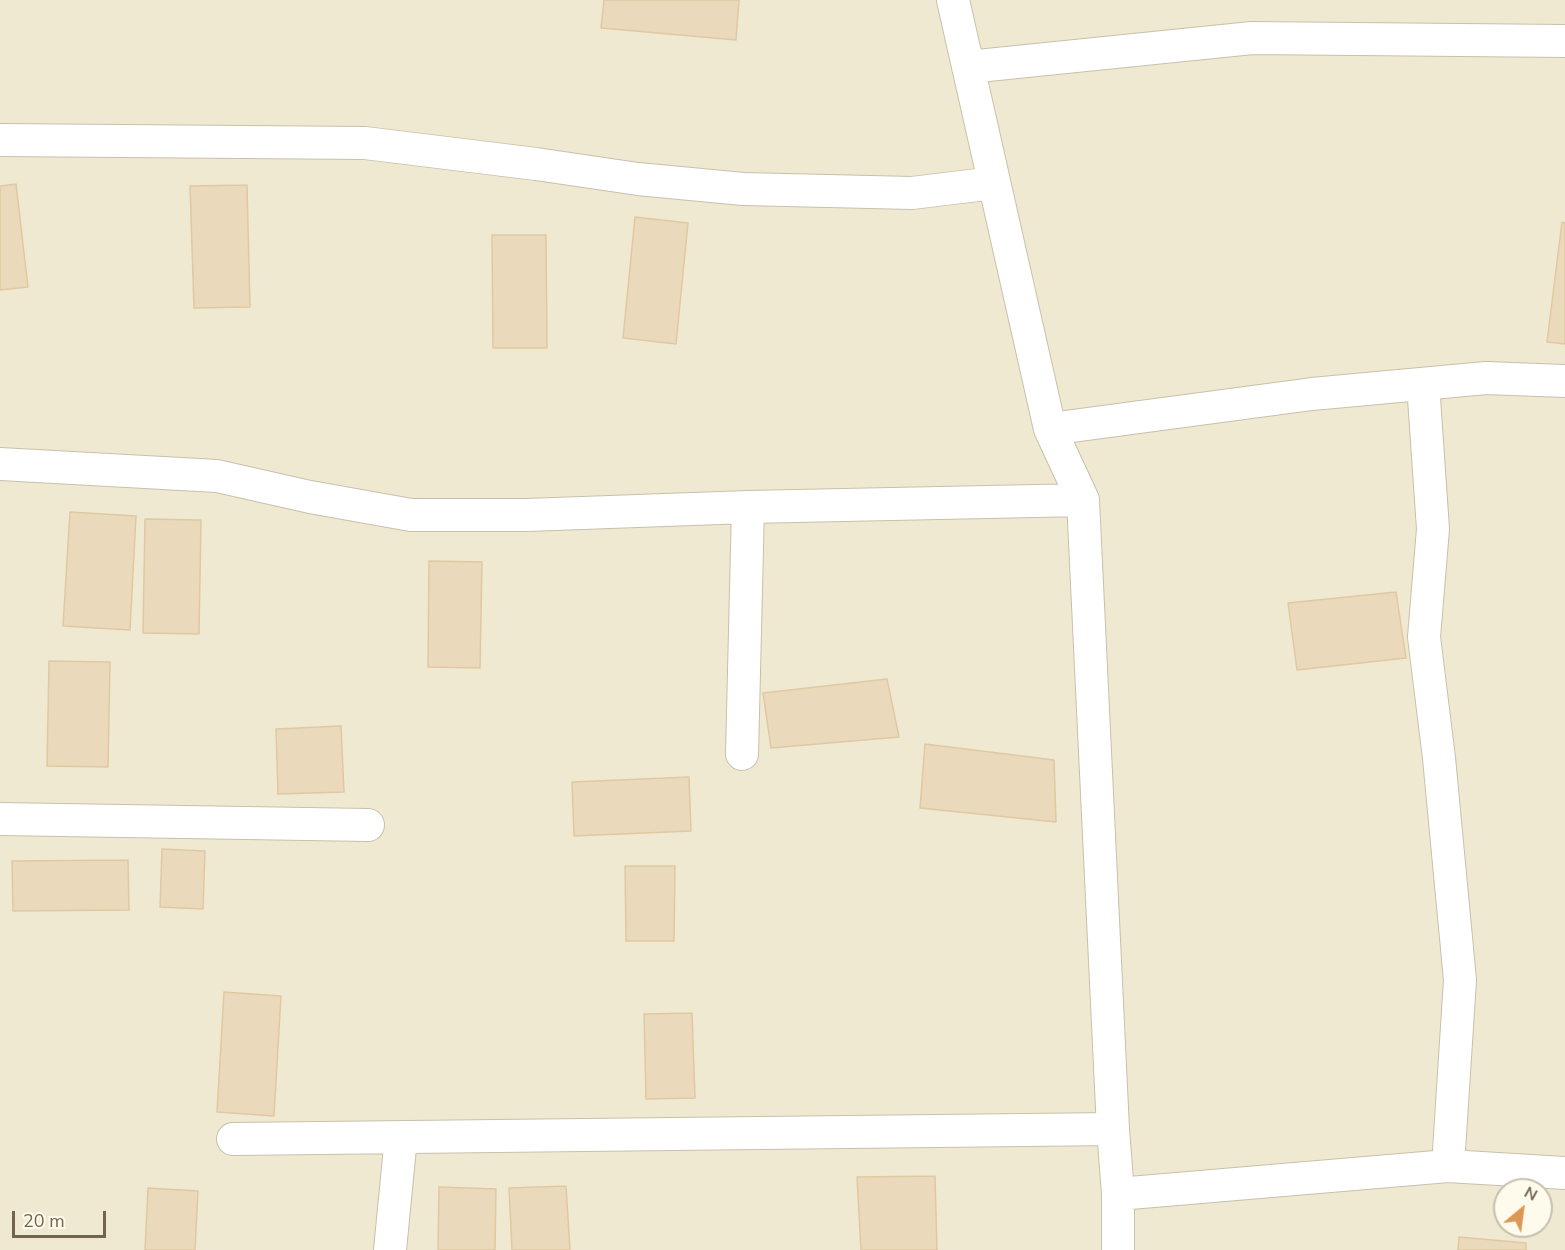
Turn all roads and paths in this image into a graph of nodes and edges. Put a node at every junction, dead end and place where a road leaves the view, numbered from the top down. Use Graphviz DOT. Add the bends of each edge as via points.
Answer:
graph roads {
  1 [pos="953,0"];
  2 [pos="1565,41"];
  3 [pos="968,67"];
  4 [pos="0,140"];
  5 [pos="994,183"];
  6 [pos="1565,381"];
  7 [pos="1423,384"];
  8 [pos="1050,429"];
  9 [pos="0,464"];
  10 [pos="1083,500"];
  11 [pos="748,507"];
  12 [pos="742,754"];
  13 [pos="0,819"];
  14 [pos="368,825"];
  15 [pos="1113,1129"];
  16 [pos="401,1137"];
  17 [pos="233,1139"];
  18 [pos="1448,1166"];
  19 [pos="1565,1173"];
  20 [pos="1118,1194"];
  21 [pos="390,1250"];
  22 [pos="1118,1250"];
  1 -- 3 [label="street"];
  2 -- 3 [label="street" via="1252,38"];
  3 -- 5 [label="street"];
  4 -- 5 [label="street" via="365,142 638,179 743,189 912,193"];
  5 -- 8 [label="street"];
  6 -- 7 [label="street" via="1486,378"];
  7 -- 8 [label="street" via="1312,394"];
  7 -- 18 [label="street" via="1433,529 1424,637 1460,980"];
  8 -- 10 [label="street"];
  9 -- 11 [label="street" via="217,476 411,515"];
  10 -- 11 [label="street"];
  10 -- 15 [label="street"];
  11 -- 12 [label="street"];
  13 -- 14 [label="street"];
  15 -- 16 [label="street"];
  15 -- 20 [label="street"];
  16 -- 17 [label="street"];
  16 -- 21 [label="street"];
  18 -- 19 [label="street"];
  18 -- 20 [label="street"];
  20 -- 22 [label="street"];
}
